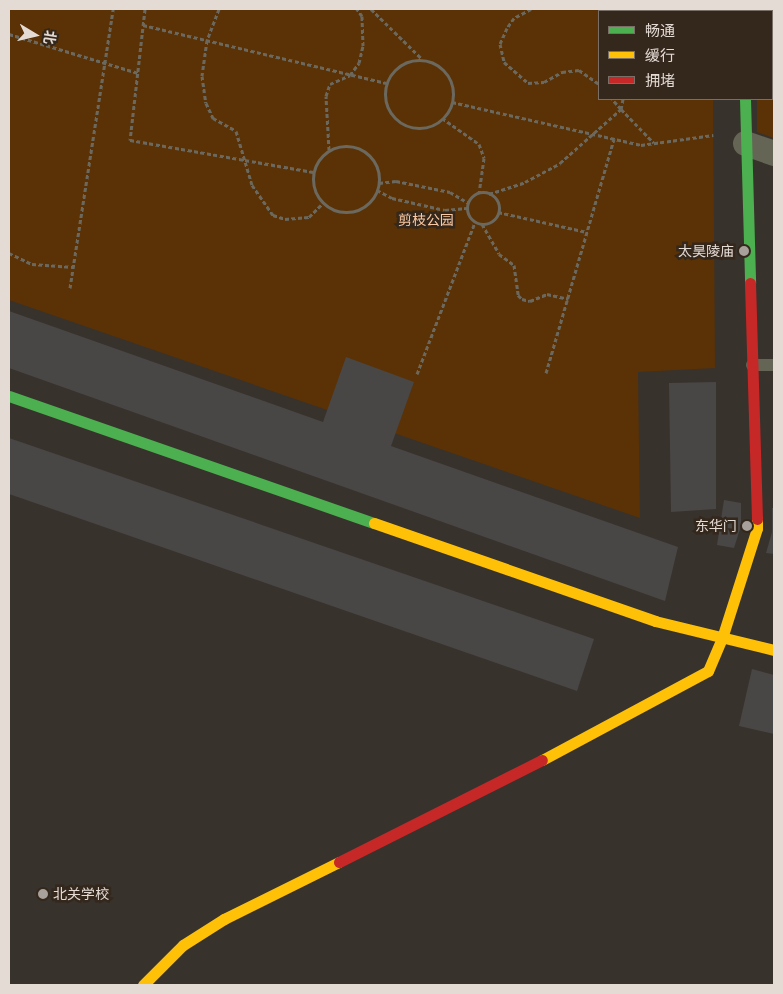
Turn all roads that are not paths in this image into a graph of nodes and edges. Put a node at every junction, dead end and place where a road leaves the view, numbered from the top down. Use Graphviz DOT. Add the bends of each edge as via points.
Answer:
graph roads {
  1 [pos="745,100"];
  2 [pos="745,143"];
  3 [pos="774,152"];
  4 [pos="752,365"];
  5 [pos="774,365"];
  6 [pos="9,396"];
  7 [pos="722,638"];
  8 [pos="774,650"];
  9 [pos="143,985"];
  1 -- 2 [label="street"];
  2 -- 3 [label="street"];
  2 -- 4 [label="street"];
  4 -- 5 [label="lane"];
  4 -- 7 [label="street" via="757,528"];
  6 -- 7 [label="street" via="655,621"];
  7 -- 8 [label="street"];
  7 -- 9 [label="street" via="708,671 620,720 224,919 183,946"];
}
